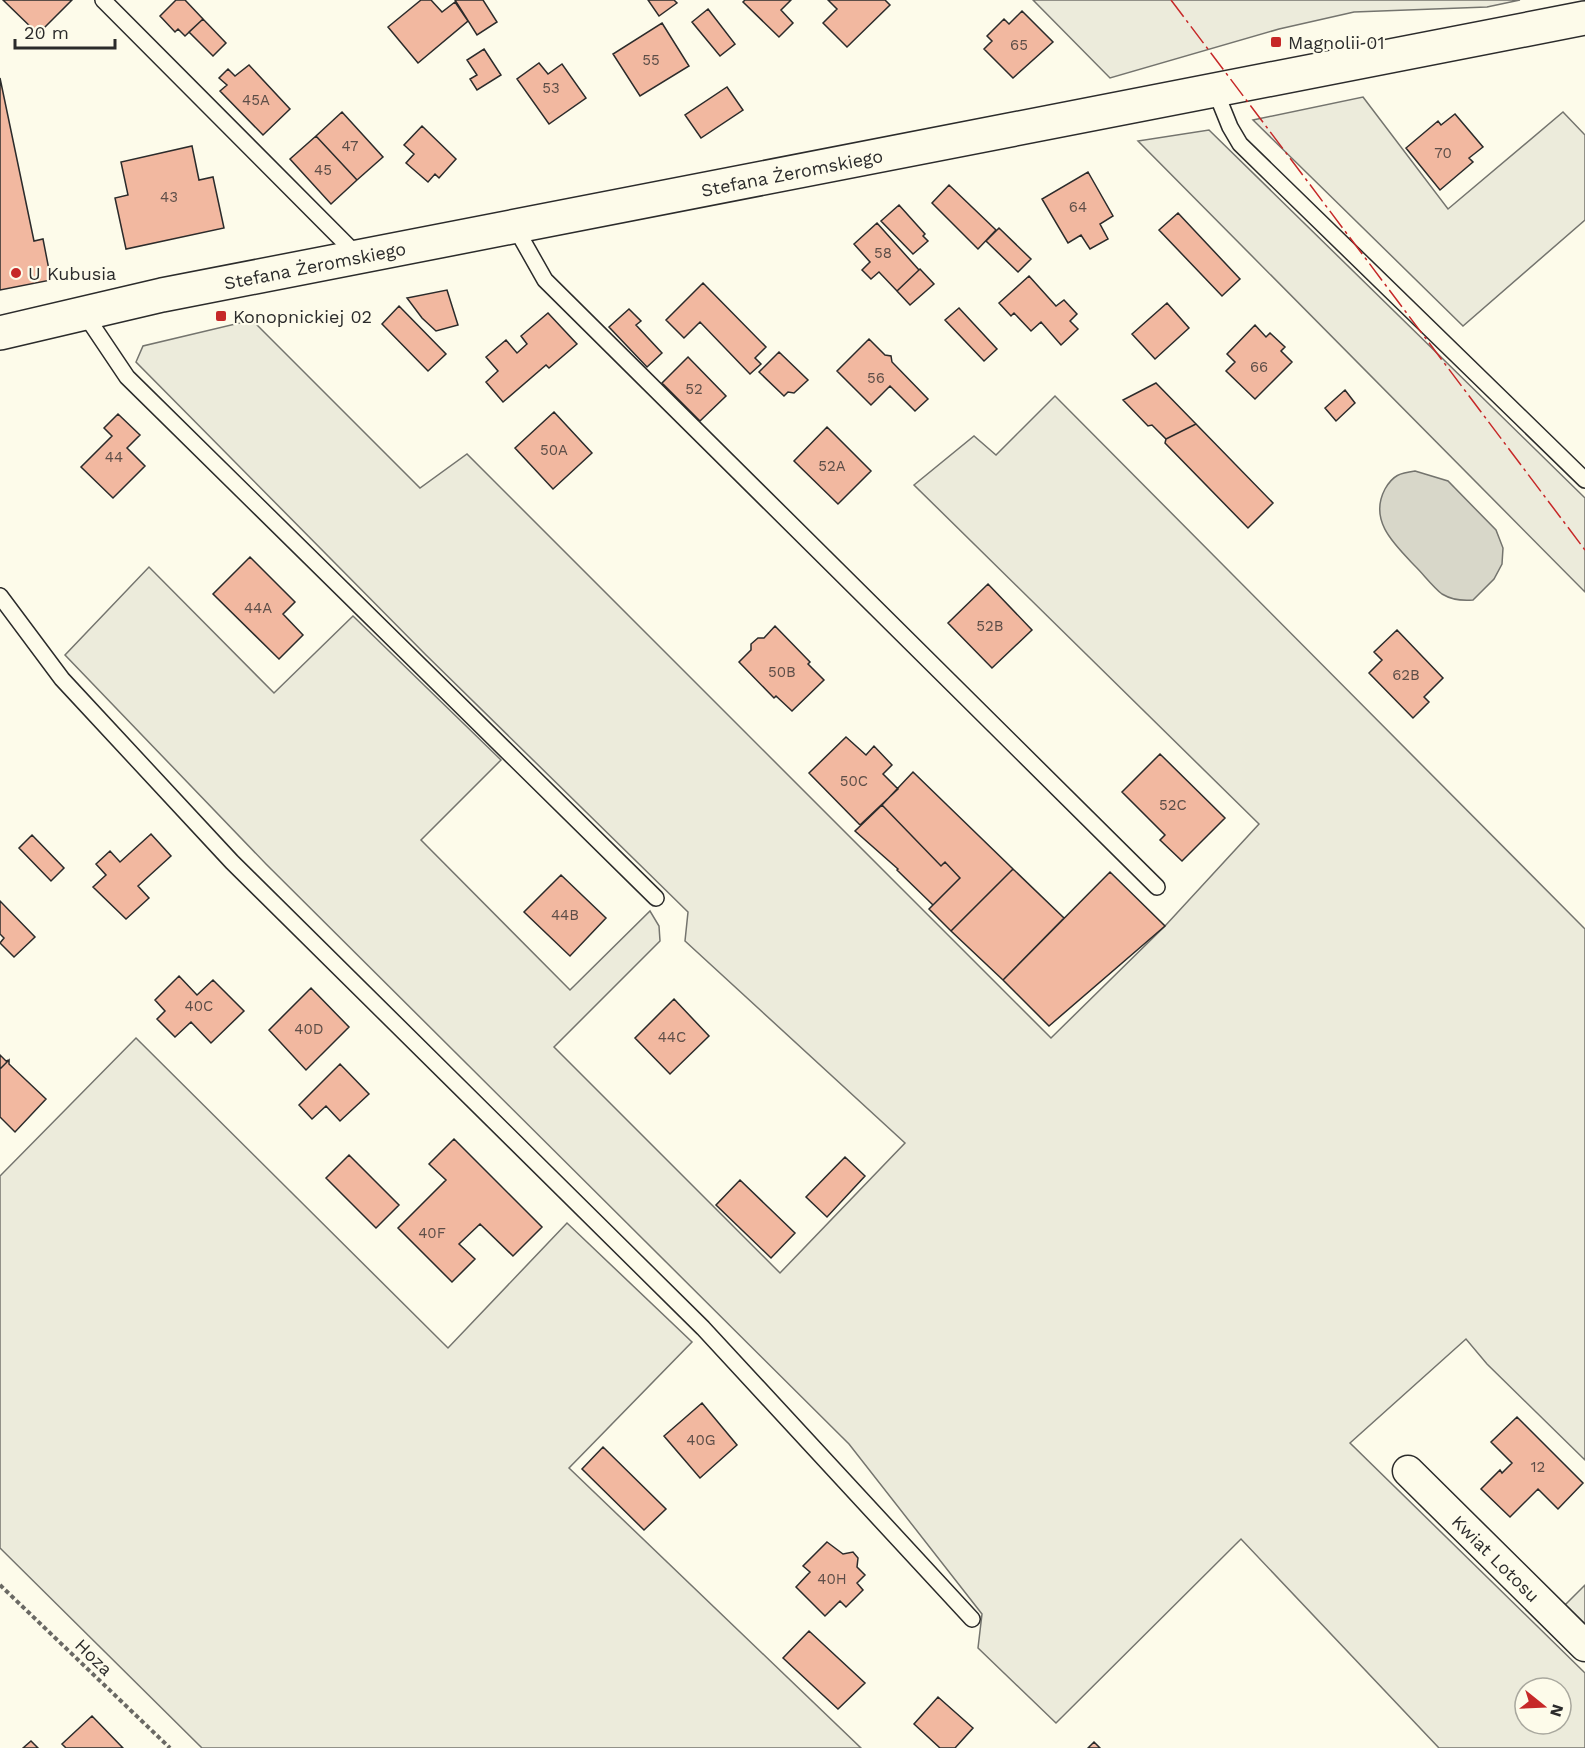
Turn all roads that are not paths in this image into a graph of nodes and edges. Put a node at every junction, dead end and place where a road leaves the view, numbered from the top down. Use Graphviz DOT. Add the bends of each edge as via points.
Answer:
graph roads {
  1 [pos="103,0"];
  2 [pos="1585,18"];
  3 [pos="1215,90"];
  4 [pos="515,226"];
  5 [pos="359,257"];
  6 [pos="84,313"];
  7 [pos="0,333"];
  8 [pos="1585,480"];
  9 [pos="0,596"];
  10 [pos="1157,887"];
  11 [pos="656,898"];
  12 [pos="1408,1471"];
  13 [pos="972,1619"];
  14 [pos="1585,1646"];
  1 -- 5 [label="lane"];
  2 -- 3 [label="street, Stefana Żeromskiego"];
  3 -- 4 [label="street, Stefana Żeromskiego"];
  3 -- 8 [label="lane" via="1240,144"];
  4 -- 5 [label="street, Stefana Żeromskiego"];
  4 -- 10 [label="lane" via="545,280"];
  5 -- 6 [label="street, Stefana Żeromskiego"];
  6 -- 7 [label="street, Stefana Żeromskiego"];
  6 -- 11 [label="lane" via="126,376"];
  9 -- 13 [label="lane" via="62,679 232,862 703,1328"];
  12 -- 14 [label="street, Kwiat Lotosu"];
}
